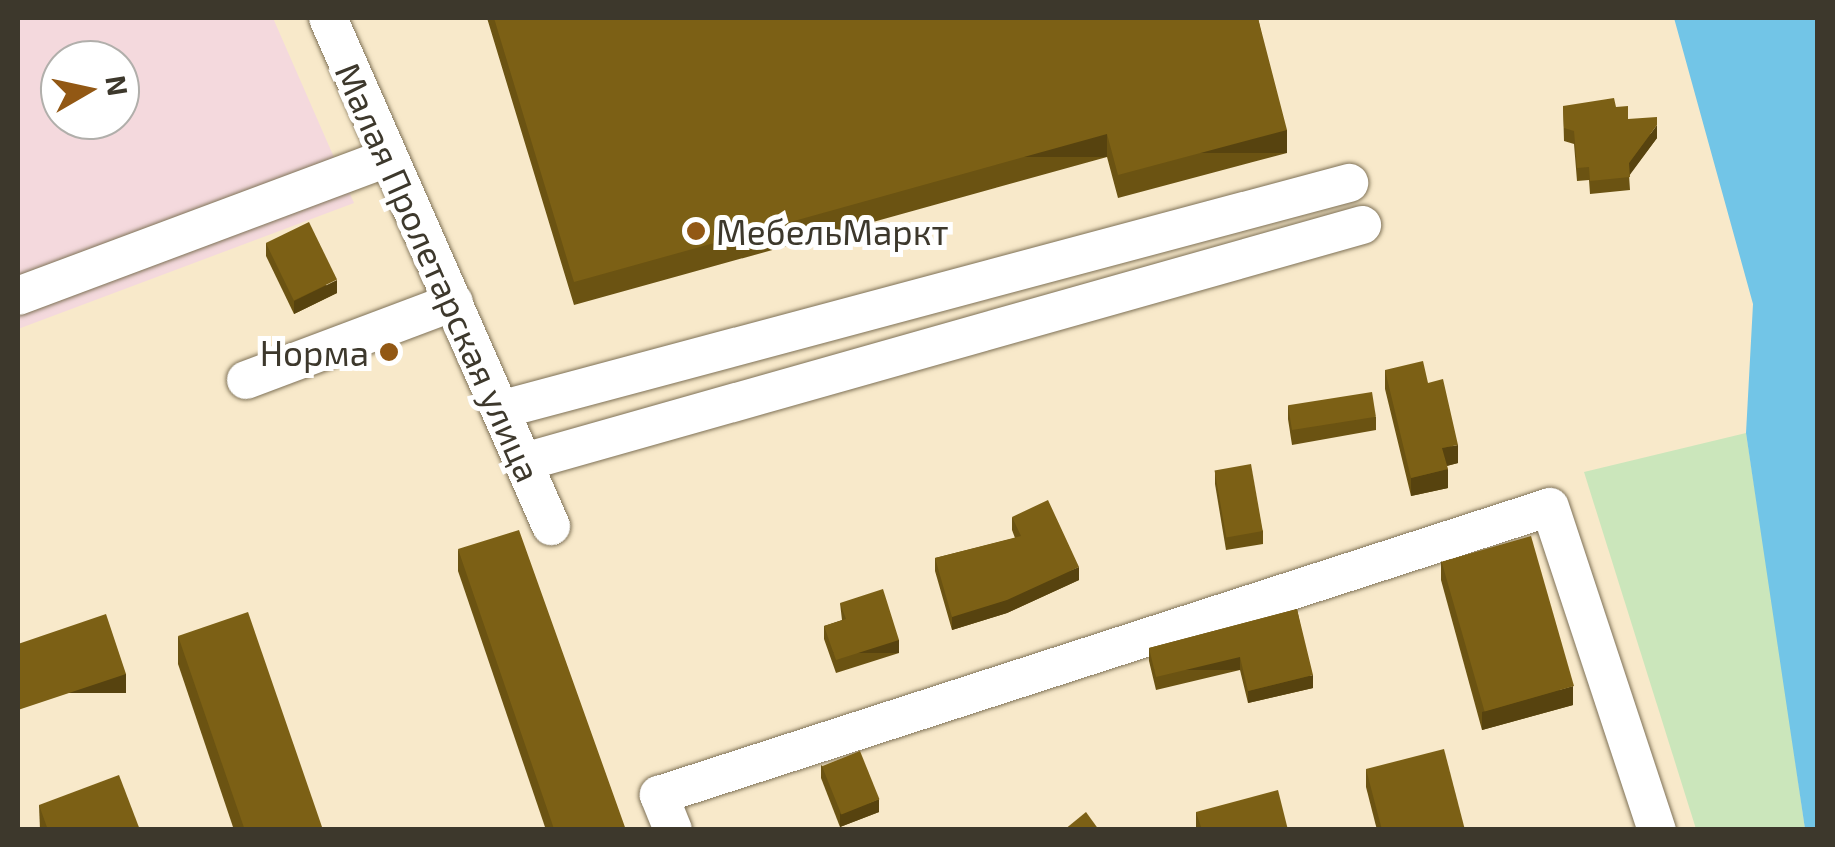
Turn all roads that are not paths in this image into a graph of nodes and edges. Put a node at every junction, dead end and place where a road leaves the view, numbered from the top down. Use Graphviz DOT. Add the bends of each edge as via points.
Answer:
graph roads {
  1 [pos="328,18"];
  2 [pos="388,158"];
  3 [pos="1349,183"];
  4 [pos="1362,226"];
  5 [pos="18,296"];
  6 [pos="454,302"];
  7 [pos="246,380"];
  8 [pos="503,409"];
  9 [pos="524,462"];
  10 [pos="550,526"];
  11 [pos="666,812"];
  12 [pos="1657,830"];
  1 -- 2 [label="street, Малая Пролетарская улица"];
  2 -- 5 [label="street"];
  2 -- 6 [label="street, Малая Пролетарская улица"];
  3 -- 8 [label="street"];
  4 -- 9 [label="street"];
  6 -- 7 [label="street"];
  6 -- 8 [label="street, Малая Пролетарская улица"];
  8 -- 9 [label="street, Малая Пролетарская улица"];
  9 -- 10 [label="street, Малая Пролетарская улица"];
  11 -- 12 [label="street" via="1550,507"];
}
